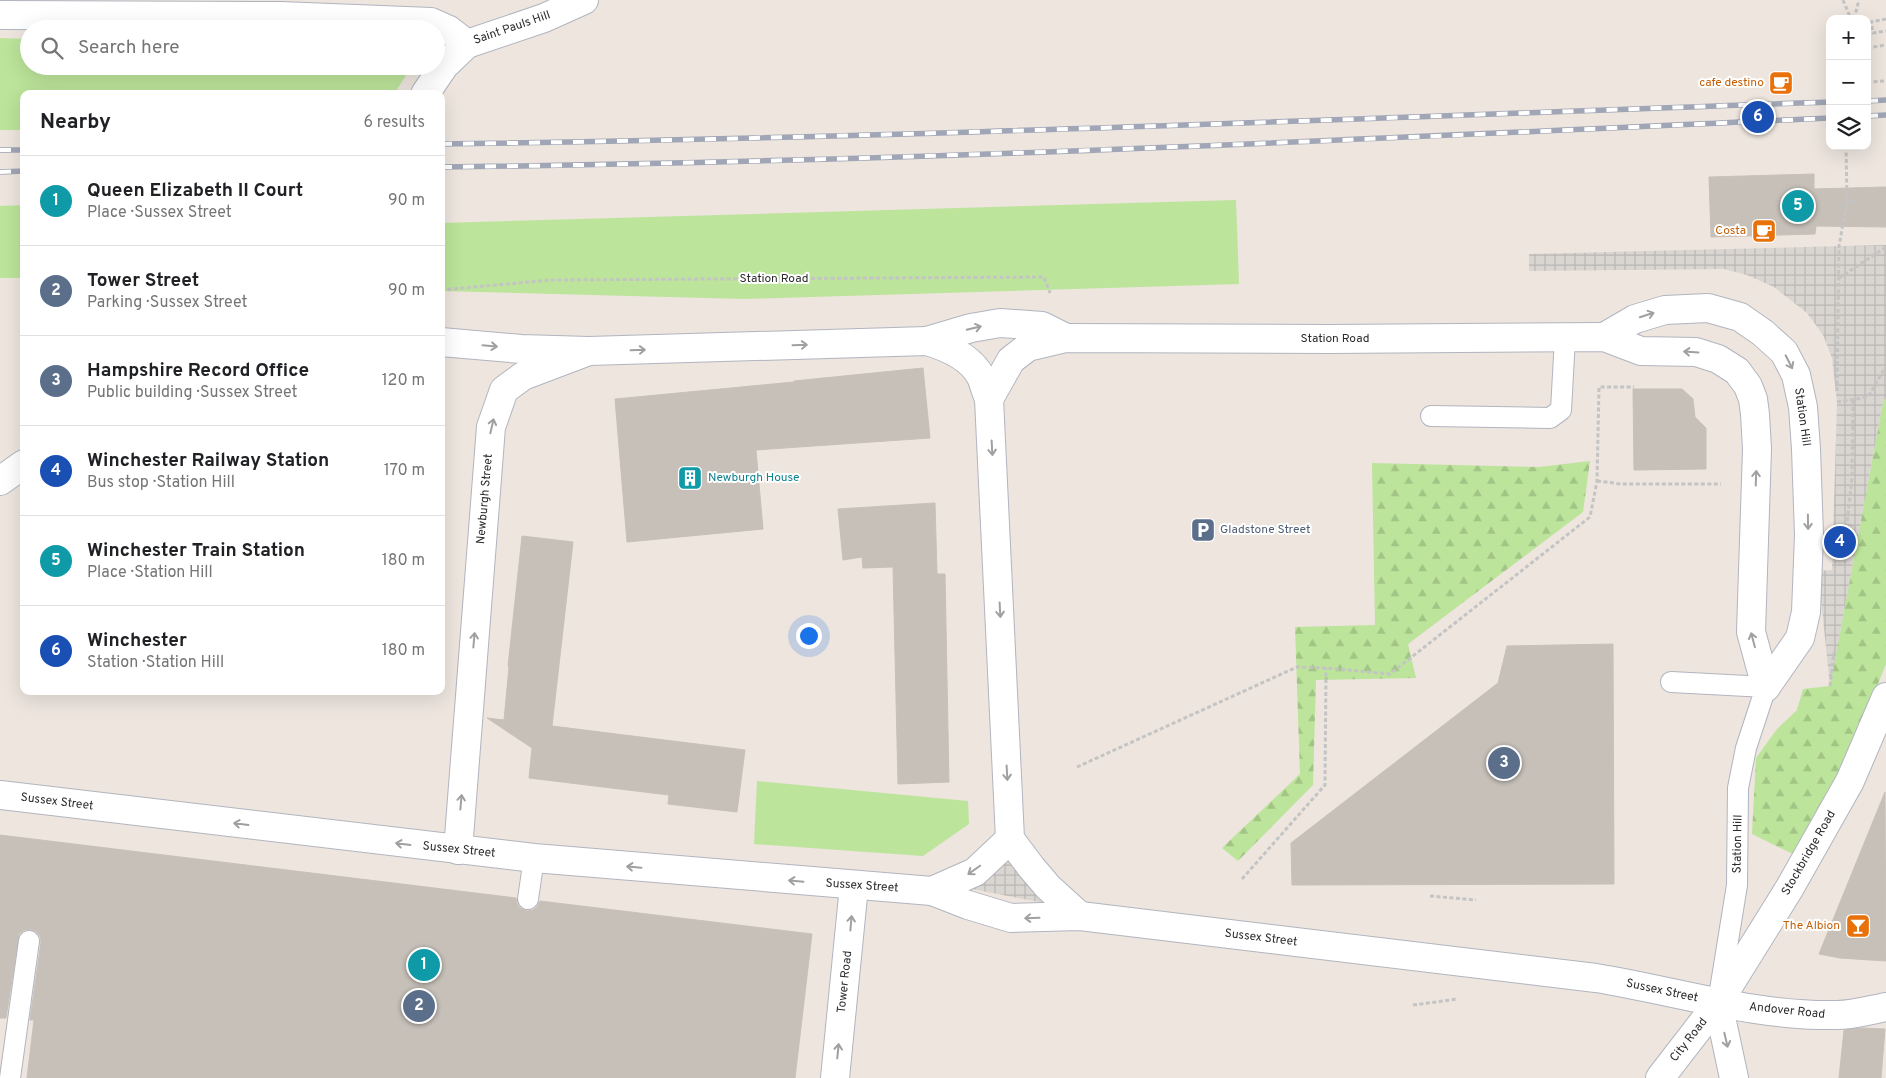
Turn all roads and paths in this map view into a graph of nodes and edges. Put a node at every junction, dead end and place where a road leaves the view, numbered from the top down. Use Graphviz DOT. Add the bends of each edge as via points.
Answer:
graph roads {
  1 [pos="584,0"];
  2 [pos="1843,0"];
  3 [pos="1859,0"];
  4 [pos="281,8"];
  5 [pos="0,15"];
  6 [pos="1850,15"];
  7 [pos="1853,15"];
  8 [pos="1886,19"];
  9 [pos="410,20"];
  10 [pos="445,28"];
  11 [pos="1886,31"];
  12 [pos="466,44"];
  13 [pos="1886,45"];
  14 [pos="1871,47"];
  15 [pos="445,65"];
  16 [pos="438,75"];
  17 [pos="1886,81"];
  18 [pos="1871,82"];
  19 [pos="427,90"];
  20 [pos="1846,150"];
  21 [pos="1859,201"];
  22 [pos="1847,202"];
  23 [pos="1886,247"];
  24 [pos="1838,279"];
  25 [pos="445,290"];
  26 [pos="1604,337"];
  27 [pos="1066,338"];
  28 [pos="1564,338"];
  29 [pos="927,341"];
  30 [pos="445,342"];
  31 [pos="589,351"];
  32 [pos="1886,366"];
  33 [pos="1637,387"];
  34 [pos="989,399"];
  35 [pos="1431,416"];
  36 [pos="20,467"];
  37 [pos="0,481"];
  38 [pos="1597,481"];
  39 [pos="1726,484"];
  40 [pos="1326,668"];
  41 [pos="1671,682"];
  42 [pos="1766,688"];
  43 [pos="1886,697"];
  44 [pos="1077,767"];
  45 [pos="0,795"];
  46 [pos="1010,839"];
  47 [pos="458,850"];
  48 [pos="534,858"];
  49 [pos="1242,879"];
  50 [pos="854,886"];
  51 [pos="932,891"];
  52 [pos="1430,896"];
  53 [pos="528,899"];
  54 [pos="1476,900"];
  55 [pos="1080,916"];
  56 [pos="29,941"];
  57 [pos="1466,997"];
  58 [pos="1718,1003"];
  59 [pos="1413,1005"];
  60 [pos="1886,1007"];
  61 [pos="10,1078"];
  62 [pos="835,1078"];
  63 [pos="1660,1078"];
  64 [pos="1734,1078"];
  1 -- 12 [label="main road, Saint Pauls Hill" via="544,18"];
  2 -- 6 [label="path"];
  3 -- 7 [label="path"];
  4 -- 5 [label="main road"];
  4 -- 9 [label="main road"];
  8 -- 11 [label="path" via="1870,22 1873,33"];
  10 -- 12 [label="main road"];
  12 -- 15 [label="main road"];
  13 -- 14 [label="path"];
  16 -- 19 [label="main road"];
  17 -- 18 [label="path"];
  20 -- 22 [label="path"];
  21 -- 22 [label="path"];
  22 -- 24 [label="path" via="1839,246"];
  23 -- 24 [label="path"];
  24 -- 32 [label="path" via="1837,402 1868,397"];
  25 -- 27 [label="path, Station Road" via="551,280 1044,277"];
  26 -- 28 [label="main road, Station Road"];
  42 -- 26 [label="main road, one-way" via="1751,632 1757,449 1754,407 1748,386 1736,371 1718,359 1696,352 1641,351"];
  26 -- 42 [label="main road, Station Hill, one-way" via="1635,319 1664,310 1708,308 1740,318 1763,333 1784,352 1796,375 1803,407 1806,449 1809,535 1806,612 1800,638"];
  27 -- 28 [label="main road, Station Road"];
  29 -- 27 [label="main road, Station Road, one-way" via="1000,323 1042,326"];
  27 -- 34 [label="main road, Station Road" via="1028,347 1011,360"];
  28 -- 35 [label="lane" via="1561,410 1550,418"];
  31 -- 29 [label="main road, Station Road, one-way"];
  29 -- 34 [label="main road" via="949,348 965,359 980,376"];
  30 -- 31 [label="main road, one-way"];
  47 -- 31 [label="main road, Newburgh Street, one-way" via="491,427 504,390 524,376"];
  33 -- 38 [label="path" via="1599,387"];
  34 -- 46 [label="main road, one-way"];
  36 -- 37 [label="main road"];
  38 -- 39 [label="path"];
  38 -- 40 [label="path" via="1590,517 1390,674"];
  40 -- 44 [label="path" via="1297,668"];
  40 -- 49 [label="path" via="1325,785"];
  41 -- 42 [label="lane"];
  42 -- 58 [label="lane, Station Hill" via="1746,748 1738,788 1737,885"];
  43 -- 58 [label="main road, Stockbridge Road" via="1850,781"];
  47 -- 45 [label="main road, Sussex Street, one-way"];
  46 -- 51 [label="main road, one-way" via="974,872"];
  46 -- 55 [label="main road" via="1048,887"];
  47 -- 48 [label="main road, Sussex Street"];
  50 -- 48 [label="main road, Sussex Street, one-way"];
  48 -- 53 [label="lane"];
  50 -- 51 [label="main road, Sussex Street"];
  62 -- 50 [label="main road, Tower Road, one-way"];
  55 -- 51 [label="main road, Sussex Street, one-way" via="1011,918 968,906"];
  52 -- 54 [label="path"];
  55 -- 58 [label="main road, Sussex Street" via="1596,978"];
  56 -- 61 [label="lane"];
  57 -- 59 [label="path"];
  58 -- 60 [label="main road, Andover Road" via="1800,1014 1839,1015"];
  58 -- 63 [label="main road, City Road"];
  58 -- 64 [label="main road, one-way"];
}
